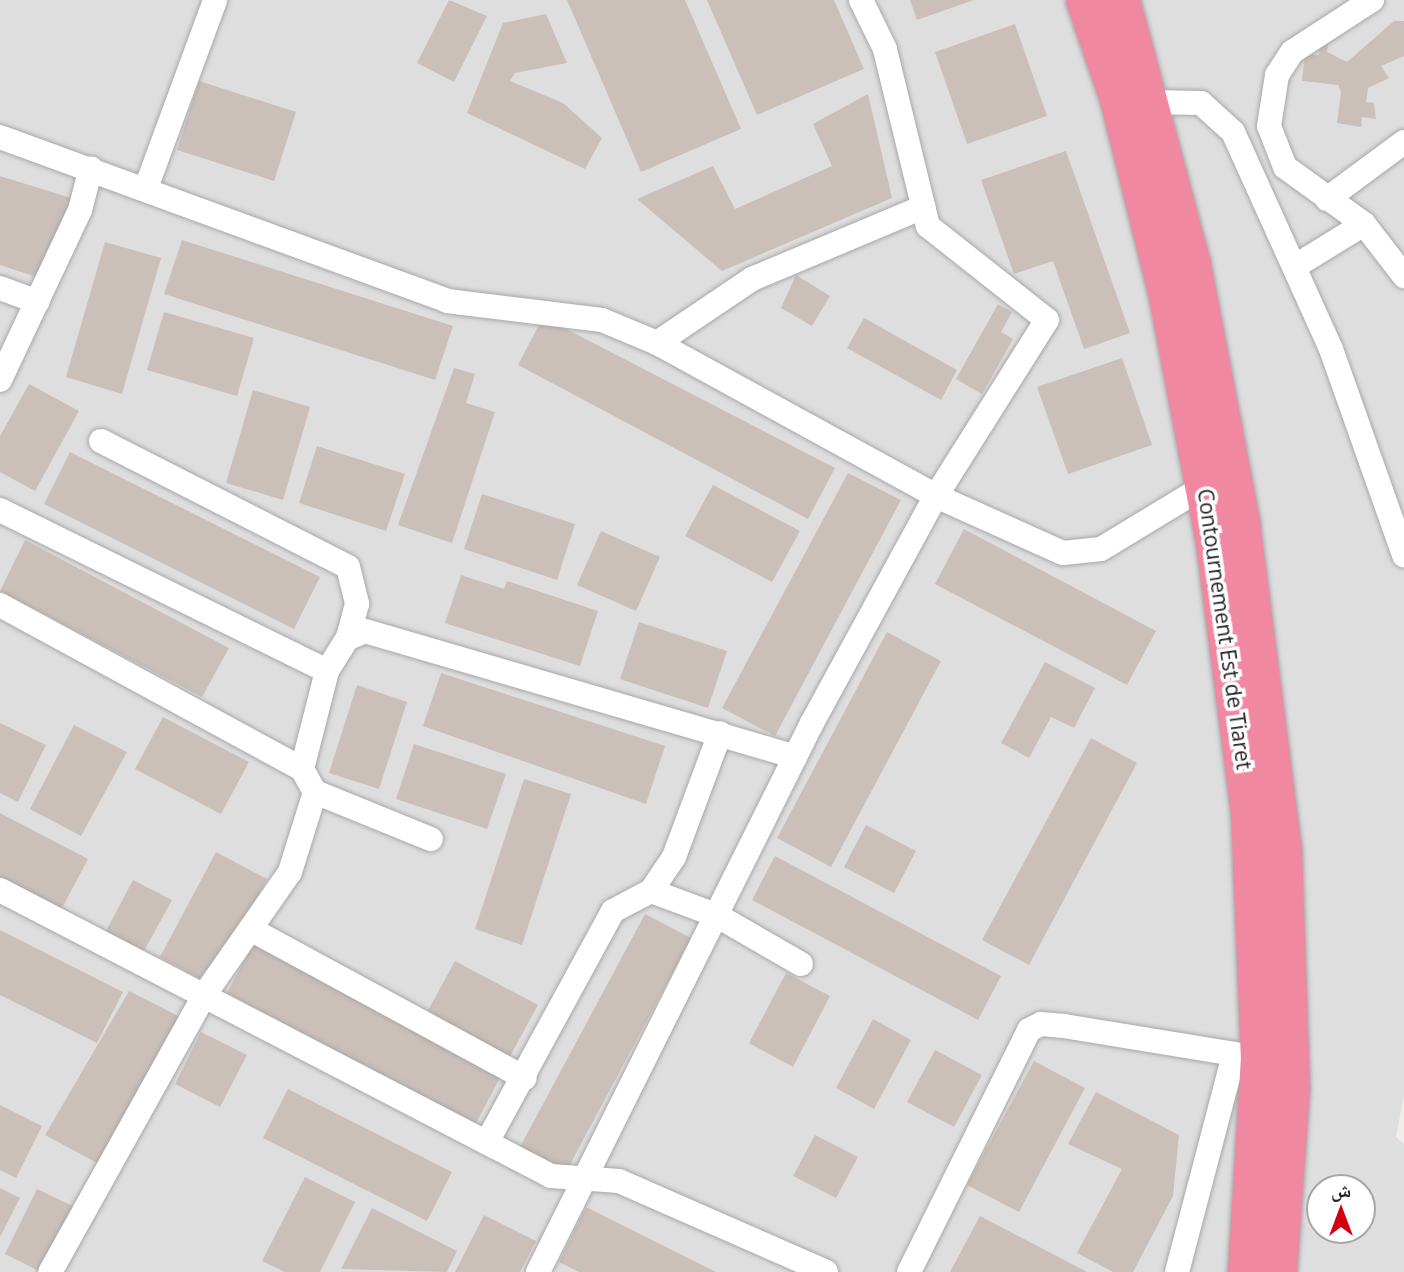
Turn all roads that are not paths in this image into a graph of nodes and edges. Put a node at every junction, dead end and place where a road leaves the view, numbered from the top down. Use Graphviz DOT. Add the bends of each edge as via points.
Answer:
graph roads {
  1 [pos="215,0"];
  2 [pos="861,0"];
  3 [pos="1086,0"];
  4 [pos="1121,0"];
  5 [pos="1372,0"];
  6 [pos="1150,102"];
  7 [pos="0,137"];
  8 [pos="1404,142"];
  9 [pos="91,168"];
  10 [pos="146,188"];
  11 [pos="1326,199"];
  12 [pos="923,207"];
  13 [pos="1364,224"];
  14 [pos="1294,267"];
  15 [pos="1404,276"];
  16 [pos="0,288"];
  17 [pos="38,302"];
  18 [pos="657,343"];
  19 [pos="0,380"];
  20 [pos="101,441"];
  21 [pos="1205,486"];
  22 [pos="936,496"];
  23 [pos="0,510"];
  24 [pos="1404,555"];
  25 [pos="0,605"];
  26 [pos="348,638"];
  27 [pos="327,671"];
  28 [pos="720,733"];
  29 [pos="795,757"];
  30 [pos="302,769"];
  31 [pos="315,792"];
  32 [pos="432,839"];
  33 [pos="0,890"];
  34 [pos="651,891"];
  35 [pos="716,915"];
  36 [pos="254,930"];
  37 [pos="801,964"];
  38 [pos="205,995"];
  39 [pos="1247,1056"];
  40 [pos="525,1077"];
  41 [pos="488,1142"];
  42 [pos="582,1178"];
  43 [pos="50,1272"];
  44 [pos="538,1272"];
  45 [pos="826,1272"];
  46 [pos="909,1272"];
  47 [pos="1177,1272"];
  48 [pos="1247,1272"];
  49 [pos="1278,1272"];
  1 -- 10 [label="street"];
  2 -- 12 [label="street" via="885,50"];
  3 -- 21 [label="highway, Contournement Est de Tiaret" via="1143,193"];
  4 -- 6 [label="highway, Contournement Est de Tiaret"];
  5 -- 11 [label="street" via="1292,52 1270,101 1273,149 1285,167"];
  6 -- 14 [label="street" via="1184,100 1218,113"];
  6 -- 49 [label="highway, Contournement Est de Tiaret" via="1192,265 1241,523 1283,849 1291,1087"];
  7 -- 9 [label="street"];
  8 -- 11 [label="street"];
  9 -- 10 [label="street"];
  9 -- 17 [label="street" via="80,210"];
  10 -- 18 [label="street" via="447,301 602,320"];
  11 -- 13 [label="street"];
  12 -- 18 [label="street" via="752,279"];
  12 -- 22 [label="street" via="928,226 1047,320"];
  13 -- 14 [label="street"];
  13 -- 15 [label="street"];
  14 -- 24 [label="street" via="1331,349"];
  16 -- 17 [label="street"];
  17 -- 19 [label="street"];
  18 -- 22 [label="street"];
  20 -- 26 [label="street" via="348,567 357,604"];
  21 -- 22 [label="street" via="1101,549 1063,553"];
  21 -- 39 [label="highway, Contournement Est de Tiaret" via="1250,812"];
  22 -- 29 [label="street"];
  23 -- 27 [label="street"];
  25 -- 30 [label="street"];
  26 -- 27 [label="street"];
  26 -- 28 [label="street" via="365,631"];
  27 -- 30 [label="street"];
  28 -- 29 [label="street"];
  28 -- 34 [label="street" via="674,857"];
  29 -- 35 [label="street"];
  30 -- 31 [label="street"];
  31 -- 32 [label="street"];
  31 -- 36 [label="street" via="290,872"];
  33 -- 38 [label="street"];
  34 -- 35 [label="street"];
  34 -- 40 [label="street" via="613,911"];
  35 -- 37 [label="street"];
  35 -- 42 [label="street"];
  36 -- 38 [label="street"];
  36 -- 40 [label="street"];
  38 -- 41 [label="street"];
  38 -- 43 [label="street"];
  39 -- 46 [label="street" via="1064,1026 1041,1024 1029,1030"];
  39 -- 47 [label="street"];
  39 -- 48 [label="highway, Contournement Est de Tiaret"];
  40 -- 41 [label="street"];
  41 -- 42 [label="street" via="551,1176"];
  42 -- 44 [label="street"];
  42 -- 45 [label="street" via="654,1194"];
}
